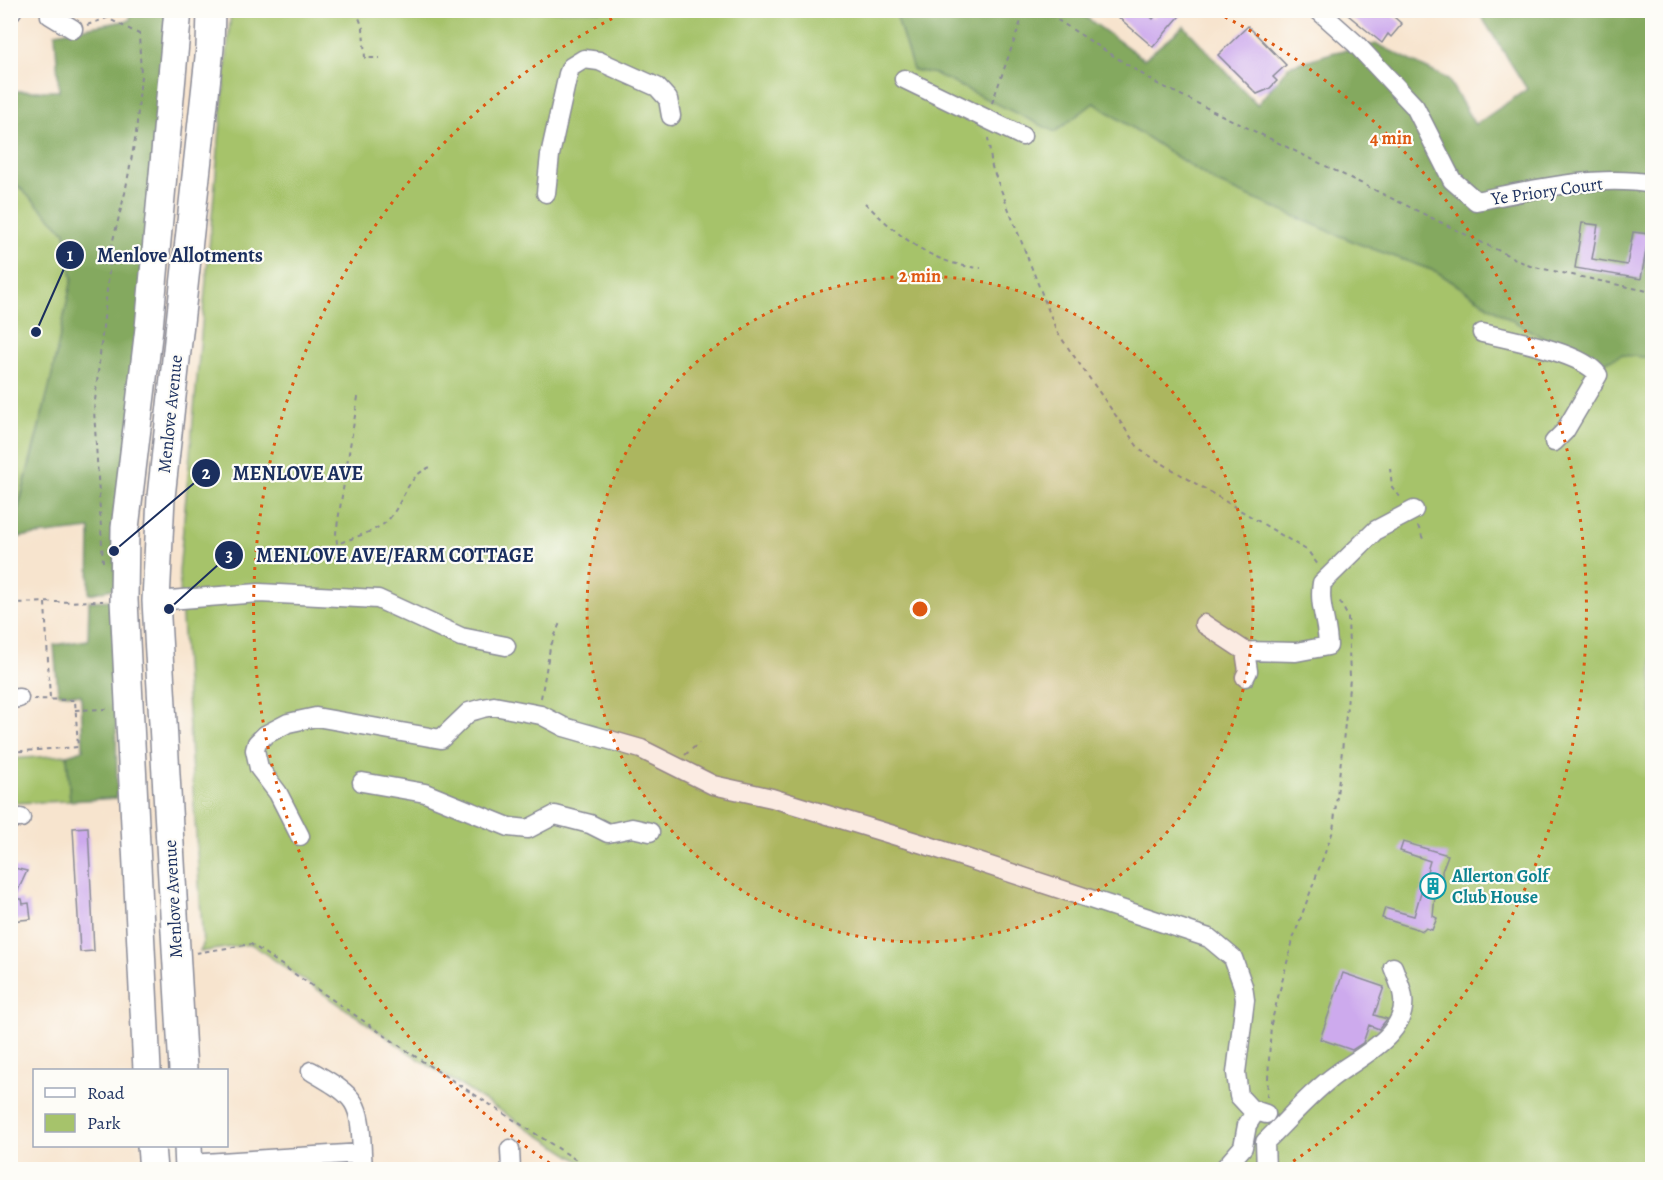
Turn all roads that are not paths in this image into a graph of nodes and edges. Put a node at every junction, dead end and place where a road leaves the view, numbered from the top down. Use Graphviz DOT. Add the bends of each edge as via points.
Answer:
graph roads {
  1 [pos="51,10"];
  2 [pos="178,10"];
  3 [pos="212,10"];
  4 [pos="1318,10"];
  5 [pos="72,29"];
  6 [pos="904,80"];
  7 [pos="671,116"];
  8 [pos="1022,136"];
  9 [pos="1653,184"];
  10 [pos="546,193"];
  11 [pos="1482,333"];
  12 [pos="1554,442"];
  13 [pos="1414,510"];
  14 [pos="123,600"];
  15 [pos="156,601"];
  16 [pos="1204,624"];
  17 [pos="506,646"];
  18 [pos="1245,651"];
  19 [pos="1245,676"];
  20 [pos="363,782"];
  21 [pos="650,832"];
  22 [pos="300,836"];
  23 [pos="1393,967"];
  24 [pos="147,1069"];
  25 [pos="183,1069"];
  26 [pos="311,1071"];
  27 [pos="151,1147"];
  28 [pos="510,1149"];
  29 [pos="188,1160"];
  30 [pos="362,1161"];
  31 [pos="153,1170"];
  32 [pos="511,1170"];
  33 [pos="1223,1170"];
  34 [pos="1266,1170"];
  1 -- 5 [label="street" via="50,15"];
  2 -- 14 [label="highway, Menlove Avenue" via="126,528"];
  3 -- 15 [label="highway, Menlove Avenue" via="161,497"];
  4 -- 9 [label="street, Ye Priory Court" via="1415,107 1452,180 1476,201 1543,188 1630,180"];
  6 -- 8 [label="street"];
  7 -- 10 [label="street" via="668,99 657,87 599,61 578,62 568,74"];
  11 -- 12 [label="street" via="1574,359 1599,375"];
  13 -- 18 [label="street" via="1376,530 1322,583 1320,595 1328,646 1296,652"];
  14 -- 15 [label="highway"];
  14 -- 24 [label="highway, Menlove Avenue"];
  15 -- 17 [label="street" via="259,593 378,599 461,637"];
  15 -- 25 [label="highway, Menlove Avenue"];
  16 -- 18 [label="street"];
  18 -- 19 [label="street"];
  20 -- 21 [label="street" via="425,793 509,827 528,829 555,815 608,833 632,828"];
  22 -- 33 [label="street" via="278,793 259,768 255,750 265,735 288,723 316,717 441,739 469,712 494,706 549,717 577,732 641,749 713,785 772,798 926,844 1209,938 1233,958 1243,986 1237,1085 1239,1096 1261,1113 1247,1125 1243,1147"];
  23 -- 34 [label="street" via="1403,994 1401,1014 1387,1038 1367,1056 1337,1073 1265,1142"];
  26 -- 30 [label="street" via="346,1091 360,1115"];
  27 -- 31 [label="highway"];
  28 -- 32 [label="street"];
  29 -- 30 [label="street"];
}
